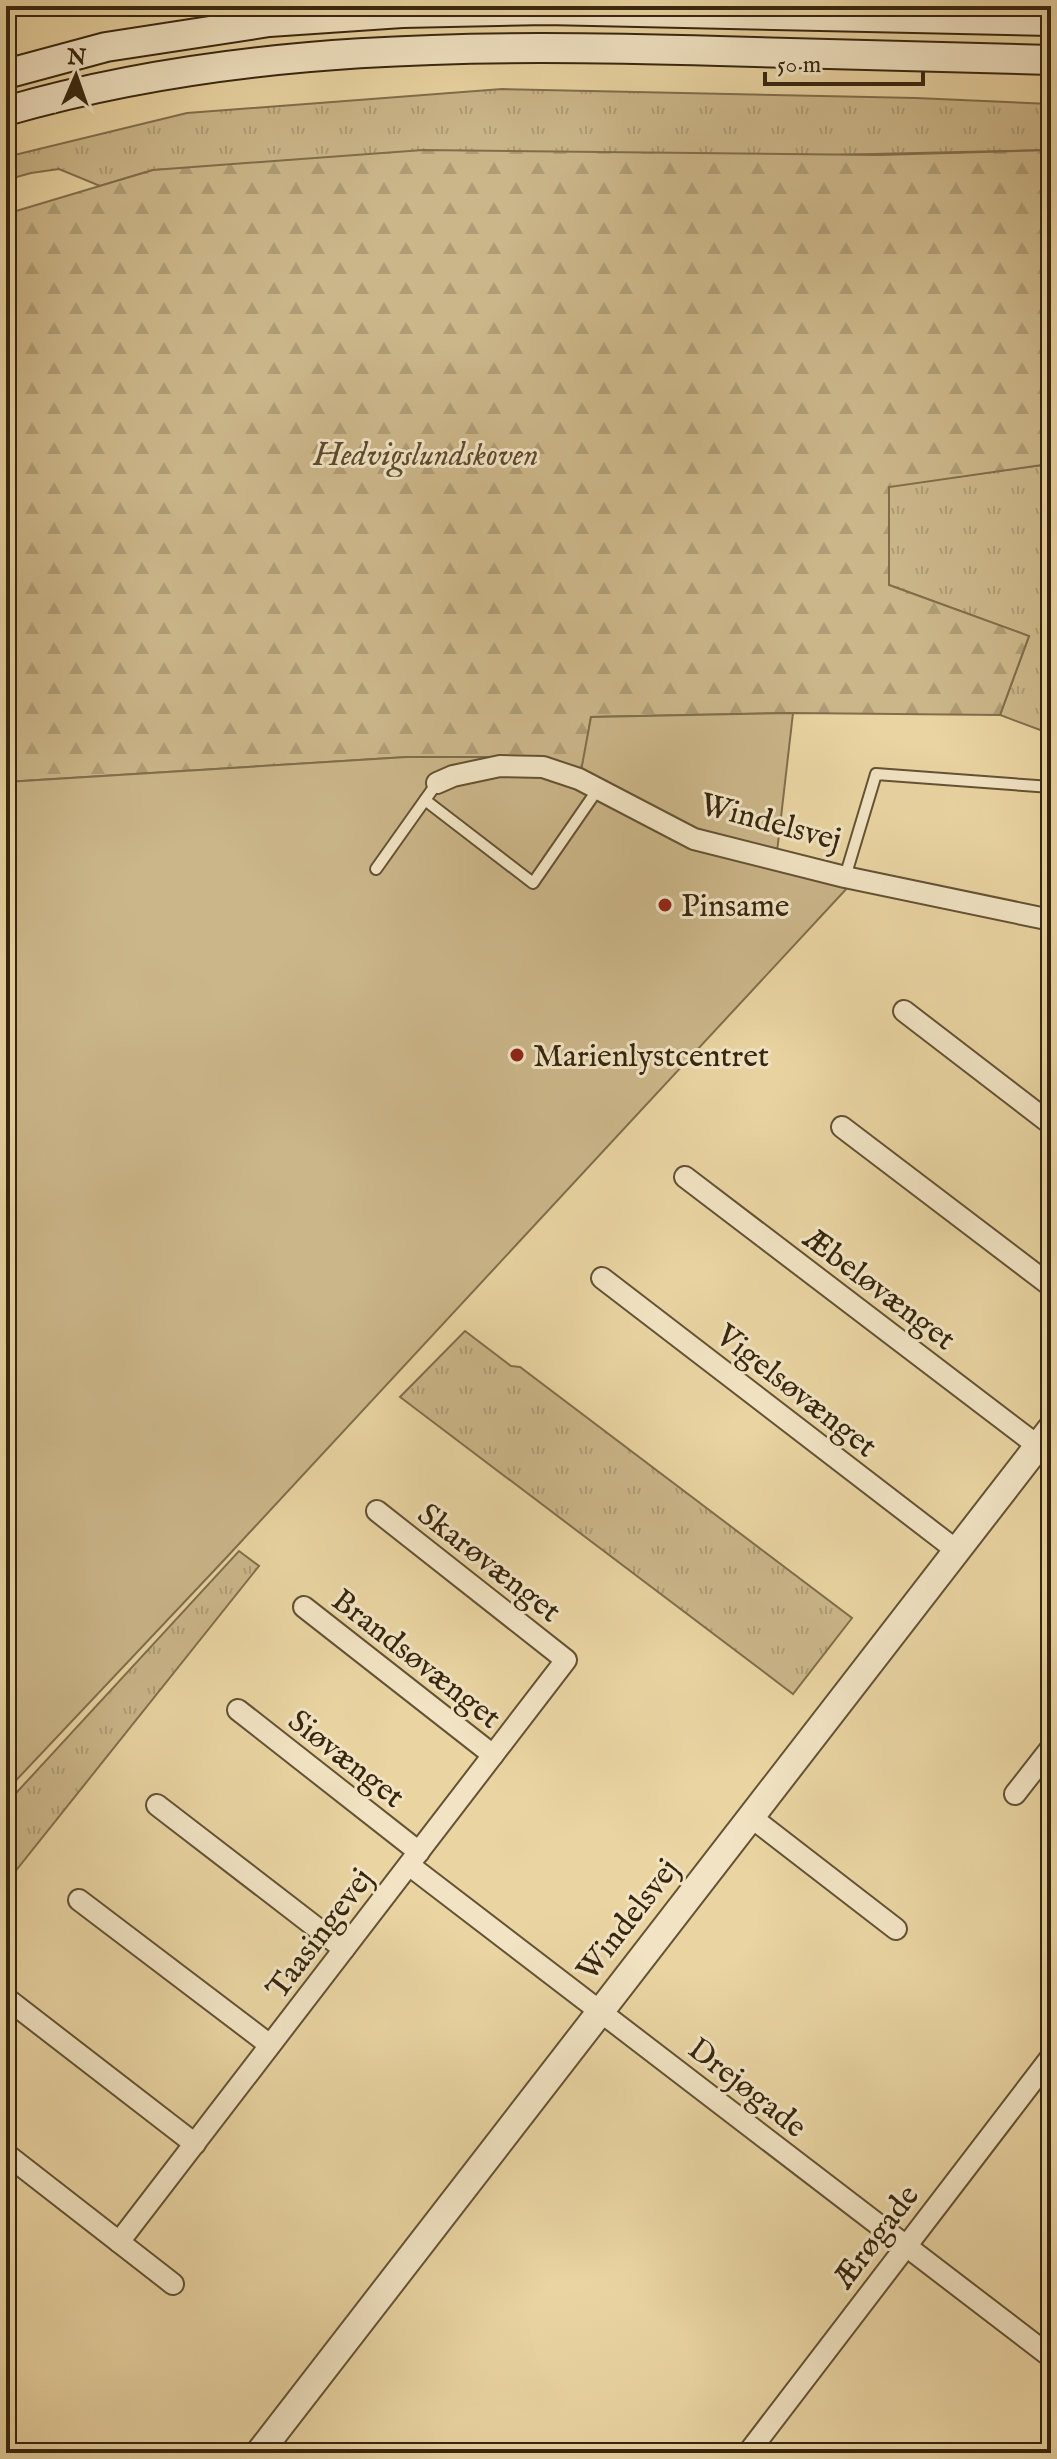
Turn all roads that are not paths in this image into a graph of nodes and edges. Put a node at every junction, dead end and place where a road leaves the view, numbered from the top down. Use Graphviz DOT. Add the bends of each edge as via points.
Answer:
graph roads {
  1 [pos="1051,21"];
  2 [pos="1051,60"];
  3 [pos="6,74"];
  4 [pos="6,111"];
  5 [pos="437,783"];
  6 [pos="1051,787"];
  7 [pos="598,789"];
  8 [pos="425,800"];
  9 [pos="376,869"];
  10 [pos="845,877"];
  11 [pos="1051,920"];
  12 [pos="904,1011"];
  13 [pos="1051,1124"];
  14 [pos="842,1127"];
  15 [pos="685,1177"];
  16 [pos="602,1278"];
  17 [pos="1051,1286"];
  18 [pos="1044,1437"];
  19 [pos="377,1511"];
  20 [pos="956,1550"];
  21 [pos="304,1607"];
  22 [pos="566,1660"];
  23 [pos="238,1710"];
  24 [pos="1051,1748"];
  25 [pos="493,1755"];
  26 [pos="1015,1794"];
  27 [pos="157,1805"];
  28 [pos="751,1817"];
  29 [pos="414,1859"];
  30 [pos="79,1900"];
  31 [pos="896,1929"];
  32 [pos="344,1949"];
  33 [pos="6,1998"];
  34 [pos="600,2010"];
  35 [pos="270,2045"];
  36 [pos="1051,2057"];
  37 [pos="195,2144"];
  38 [pos="6,2154"];
  39 [pos="119,2242"];
  40 [pos="906,2246"];
  41 [pos="173,2284"];
  42 [pos="1051,2357"];
  43 [pos="259,2453"];
  44 [pos="748,2453"];
  1 -- 3 [label="main road" via="546,10 402,13 269,22 106,47"];
  2 -- 4 [label="main road" via="611,48 404,50 176,73"];
  5 -- 7 [label="street, Windelsvej" via="500,766 543,767"];
  5 -- 8 [label="lane"];
  6 -- 10 [label="lane" via="876,774"];
  7 -- 8 [label="lane" via="533,883"];
  7 -- 10 [label="street, Windelsvej" via="694,839"];
  8 -- 9 [label="lane"];
  10 -- 11 [label="street, Windelsvej"];
  12 -- 13 [label="street"];
  14 -- 17 [label="street"];
  15 -- 18 [label="street, Æbeløvænget"];
  16 -- 20 [label="street, Vigelsøvænget"];
  18 -- 20 [label="street, Windelsvej"];
  19 -- 22 [label="street, Skarøvænget"];
  20 -- 28 [label="street, Windelsvej"];
  21 -- 25 [label="street, Brandsøvænget"];
  22 -- 25 [label="street, Taasingevej"];
  23 -- 29 [label="street, Siøvænget"];
  24 -- 26 [label="street"];
  25 -- 29 [label="street, Taasingevej"];
  27 -- 32 [label="street"];
  28 -- 31 [label="street"];
  28 -- 34 [label="street, Windelsvej"];
  29 -- 32 [label="street, Taasingevej"];
  29 -- 34 [label="street, Drejøgade"];
  30 -- 35 [label="street"];
  32 -- 35 [label="street, Taasingevej"];
  33 -- 37 [label="street"];
  34 -- 40 [label="street, Drejøgade"];
  34 -- 43 [label="street, Windelsvej"];
  35 -- 37 [label="street, Taasingevej"];
  36 -- 40 [label="street, Ærøgade"];
  37 -- 39 [label="street, Taasingevej"];
  38 -- 39 [label="street"];
  39 -- 41 [label="street"];
  40 -- 42 [label="street, Drejøgade"];
  40 -- 44 [label="street, Ærøgade"];
}
